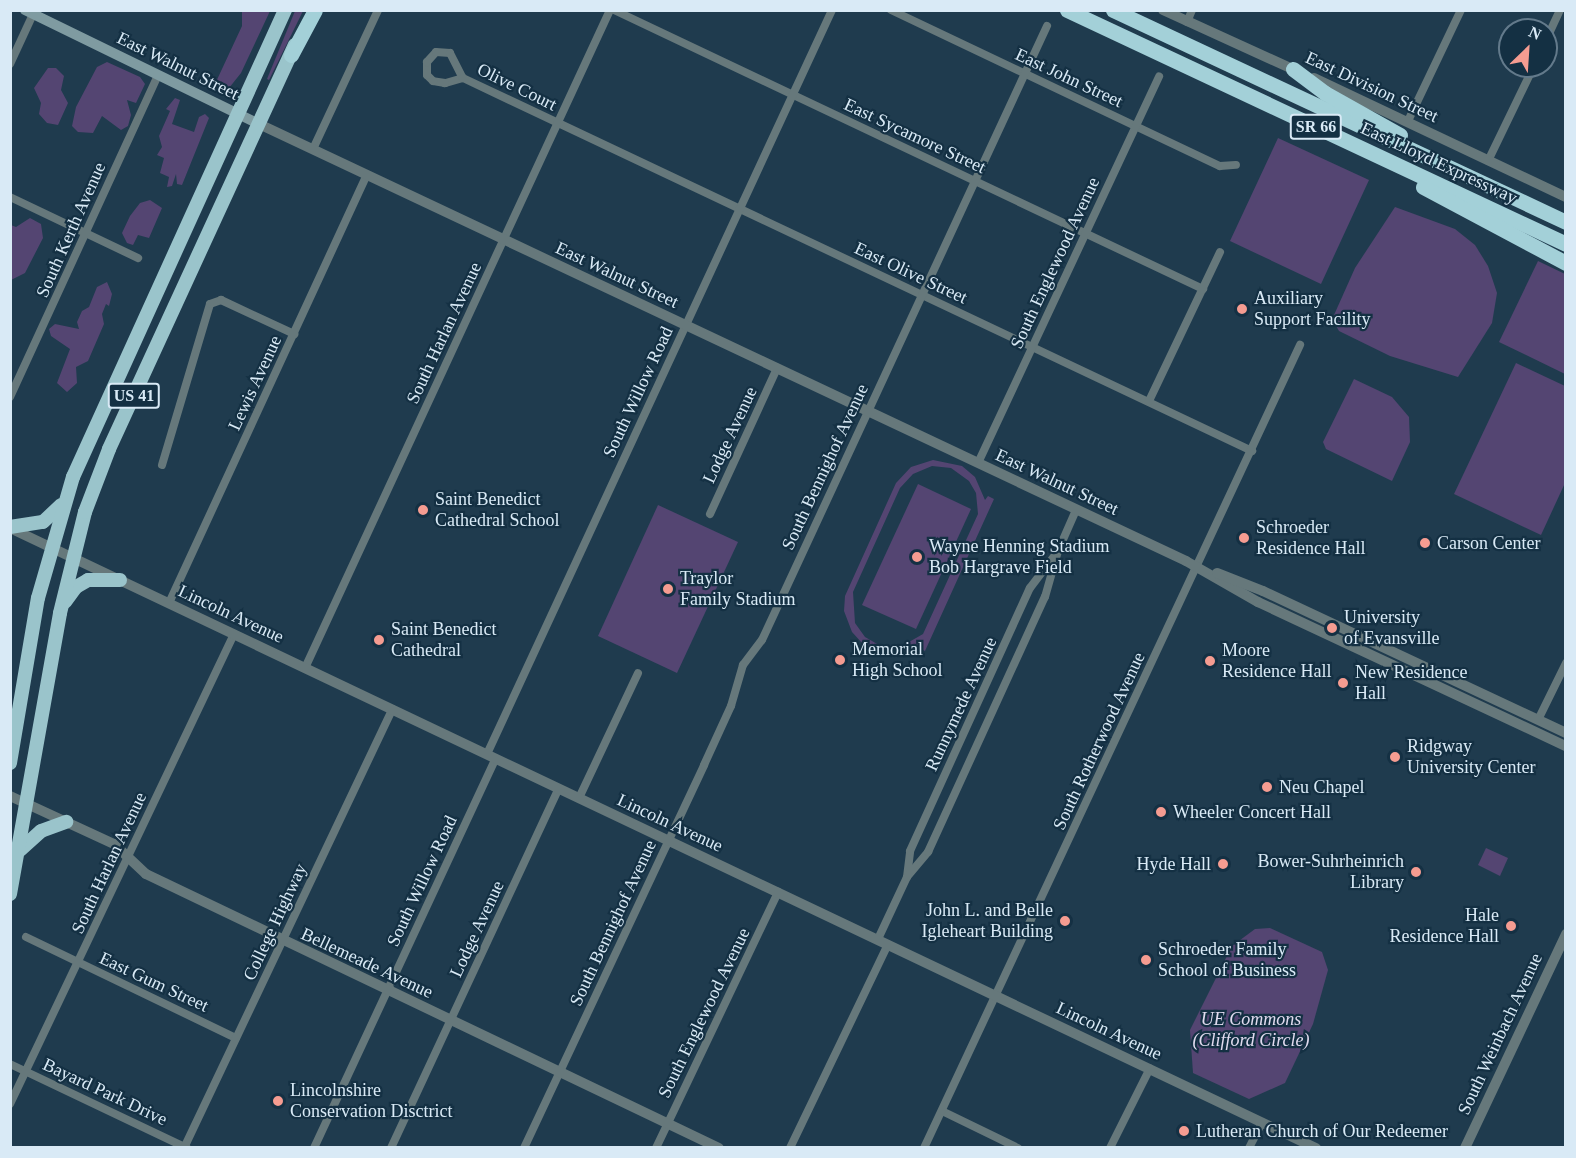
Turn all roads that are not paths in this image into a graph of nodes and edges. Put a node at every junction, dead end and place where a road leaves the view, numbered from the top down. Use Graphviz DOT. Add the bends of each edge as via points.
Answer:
graph roads {
  1 [pos="285,10"];
  2 [pos="313,10"];
  3 [pos="378,10"];
  4 [pos="610,10"];
  5 [pos="614,10"];
  6 [pos="832,10"];
  7 [pos="891,10"];
  8 [pos="1067,10"];
  9 [pos="1113,10"];
  10 [pos="1163,10"];
  11 [pos="1192,10"];
  12 [pos="31,12"];
  13 [pos="1458,12"];
  14 [pos="1187,22"];
  15 [pos="1047,26"];
  16 [pos="291,55"];
  17 [pos="10,64"];
  18 [pos="1293,69"];
  19 [pos="1025,74"];
  20 [pos="158,75"];
  21 [pos="1159,76"];
  22 [pos="463,78"];
  23 [pos="1527,78"];
  24 [pos="793,95"];
  25 [pos="238,114"];
  26 [pos="1408,121"];
  27 [pos="558,123"];
  28 [pos="259,124"];
  29 [pos="1135,126"];
  30 [pos="1346,141"];
  31 [pos="313,149"];
  32 [pos="1488,161"];
  33 [pos="1236,165"];
  34 [pos="1455,171"];
  35 [pos="367,175"];
  36 [pos="975,181"];
  37 [pos="10,197"];
  38 [pos="1566,197"];
  39 [pos="740,209"];
  40 [pos="1566,222"];
  41 [pos="85,233"];
  42 [pos="1085,233"];
  43 [pos="504,240"];
  44 [pos="1566,244"];
  45 [pos="1220,252"];
  46 [pos="138,258"];
  47 [pos="1566,263"];
  48 [pos="1203,290"];
  49 [pos="922,294"];
  50 [pos="686,326"];
  51 [pos="294,334"];
  52 [pos="1300,345"];
  53 [pos="1033,347"];
  54 [pos="777,368"];
  55 [pos="10,397"];
  56 [pos="1149,402"];
  57 [pos="868,411"];
  58 [pos="1252,451"];
  59 [pos="978,463"];
  60 [pos="162,465"];
  61 [pos="64,501"];
  62 [pos="1076,510"];
  63 [pos="710,514"];
  64 [pos="10,527"];
  65 [pos="50,547"];
  66 [pos="1058,551"];
  67 [pos="72,557"];
  68 [pos="1197,566"];
  69 [pos="120,580"];
  70 [pos="169,603"];
  71 [pos="61,609"];
  72 [pos="234,634"];
  73 [pos="1566,663"];
  74 [pos="305,668"];
  75 [pos="638,673"];
  76 [pos="392,709"];
  77 [pos="1538,720"];
  78 [pos="1566,733"];
  79 [pos="13,741"];
  80 [pos="1566,746"];
  81 [pos="492,756"];
  82 [pos="10,763"];
  83 [pos="559,788"];
  84 [pos="10,796"];
  85 [pos="579,798"];
  86 [pos="27,804"];
  87 [pos="66,822"];
  88 [pos="669,840"];
  89 [pos="20,850"];
  90 [pos="128,857"];
  91 [pos="907,877"];
  92 [pos="778,892"];
  93 [pos="10,894"];
  94 [pos="1566,934"];
  95 [pos="26,937"];
  96 [pos="283,941"];
  97 [pos="883,941"];
  98 [pos="78,962"];
  99 [pos="387,990"];
  100 [pos="998,996"];
  101 [pos="452,1021"];
  102 [pos="236,1038"];
  103 [pos="10,1064"];
  104 [pos="1149,1068"];
  105 [pos="26,1071"];
  106 [pos="559,1072"];
  107 [pos="10,1104"];
  108 [pos="942,1111"];
  109 [pos="1262,1122"];
  110 [pos="668,1124"];
  111 [pos="185,1147"];
  112 [pos="314,1147"];
  113 [pos="391,1148"];
  114 [pos="524,1148"];
  115 [pos="656,1148"];
  116 [pos="719,1148"];
  117 [pos="790,1148"];
  118 [pos="924,1148"];
  119 [pos="1017,1148"];
  120 [pos="1110,1148"];
  121 [pos="1249,1148"];
  122 [pos="1316,1148"];
  123 [pos="1465,1148"];
  1 -- 25 [label="highway, US 41"];
  2 -- 16 [label="highway"];
  3 -- 31 [label="street"];
  4 -- 27 [label="street, South Harlan Avenue"];
  5 -- 24 [label="street, East Sycamore Street"];
  6 -- 24 [label="street, South Willow Road"];
  7 -- 19 [label="street, East John Street"];
  8 -- 30 [label="highway, East Lloyd Expressway / SR 66"];
  9 -- 34 [label="highway, East Lloyd Expressway / SR 66"];
  10 -- 14 [label="street, East Division Street"];
  11 -- 14 [label="street"];
  12 -- 17 [label="street"];
  12 -- 20 [label="main road, East Walnut Street"];
  13 -- 26 [label="street"];
  14 -- 18 [label="street, East Division Street"];
  15 -- 19 [label="street, South Bennighof Avenue"];
  16 -- 28 [label="highway, US 41"];
  18 -- 26 [label="street, East Division Street"];
  18 -- 34 [label="highway" via="1325,93"];
  19 -- 29 [label="street, East John Street"];
  19 -- 36 [label="street, South Bennighof Avenue"];
  20 -- 25 [label="main road, East Walnut Street"];
  20 -- 41 [label="street, South Kerth Avenue"];
  21 -- 29 [label="street, South Englewood Avenue"];
  22 -- 22 [label="street, Olive Court" via="445,83 433,81 427,75 427,62 436,52 446,52 455,58"];
  22 -- 27 [label="street, Olive Court"];
  23 -- 32 [label="street"];
  24 -- 36 [label="street, East Sycamore Street"];
  24 -- 39 [label="street, South Willow Road"];
  25 -- 28 [label="main road, East Walnut Street"];
  25 -- 61 [label="highway, US 41" via="98,418"];
  26 -- 32 [label="street, East Division Street"];
  27 -- 39 [label="street, East Olive Street"];
  27 -- 43 [label="street, South Harlan Avenue"];
  28 -- 31 [label="street, East Walnut Street"];
  28 -- 67 [label="highway, US 41" via="110,449"];
  29 -- 33 [label="street, East John Street" via="1220,166"];
  29 -- 42 [label="street, South Englewood Avenue"];
  30 -- 44 [label="highway, East Lloyd Expressway / SR 66"];
  30 -- 47 [label="highway"];
  31 -- 35 [label="street, East Walnut Street"];
  32 -- 38 [label="street, East Division Street"];
  34 -- 40 [label="highway, East Lloyd Expressway / SR 66"];
  35 -- 43 [label="street, East Walnut Street"];
  35 -- 51 [label="street, Lewis Avenue"];
  36 -- 42 [label="street, East Sycamore Street"];
  36 -- 49 [label="street, South Bennighof Avenue"];
  37 -- 41 [label="street"];
  39 -- 49 [label="street, East Olive Street"];
  39 -- 50 [label="street, South Willow Road"];
  41 -- 46 [label="street"];
  41 -- 55 [label="street, South Kerth Avenue"];
  42 -- 48 [label="street, East Sycamore Street"];
  42 -- 53 [label="street, South Englewood Avenue"];
  43 -- 50 [label="street, East Walnut Street"];
  43 -- 74 [label="street, South Harlan Avenue"];
  45 -- 48 [label="street"];
  48 -- 56 [label="street"];
  49 -- 53 [label="street, East Olive Street"];
  49 -- 57 [label="street, South Bennighof Avenue"];
  50 -- 54 [label="street, East Walnut Street"];
  50 -- 81 [label="street, South Willow Road"];
  51 -- 60 [label="street" via="221,300 214,301 206,309"];
  51 -- 70 [label="street, Lewis Avenue"];
  52 -- 58 [label="street, South Rotherwood Avenue"];
  53 -- 56 [label="street, East Olive Street"];
  53 -- 59 [label="street, South Englewood Avenue"];
  54 -- 57 [label="street, East Walnut Street"];
  54 -- 63 [label="street, Lodge Avenue"];
  56 -- 58 [label="street, East Olive Street"];
  57 -- 59 [label="street, East Walnut Street"];
  57 -- 88 [label="street, South Bennighof Avenue" via="762,640 743,665 731,706"];
  58 -- 68 [label="street, South Rotherwood Avenue"];
  59 -- 62 [label="street, East Walnut Street"];
  61 -- 64 [label="highway" via="43,522"];
  61 -- 65 [label="highway, US 41"];
  62 -- 66 [label="street, Runnymede Avenue"];
  62 -- 68 [label="street, East Walnut Street"];
  64 -- 65 [label="street, Lincoln Avenue"];
  65 -- 67 [label="street, Lincoln Avenue"];
  65 -- 79 [label="highway, US 41"];
  66 -- 91 [label="street, Runnymede Avenue" via="1045,597 928,852"];
  66 -- 91 [label="street, Runnymede Avenue" via="1030,588 910,851"];
  67 -- 69 [label="street, Lincoln Avenue"];
  67 -- 71 [label="highway, US 41"];
  68 -- 77 [label="street, East Walnut Street" via="1263,591"];
  68 -- 80 [label="street, East Walnut Street" via="1258,602"];
  68 -- 100 [label="street, South Rotherwood Avenue"];
  69 -- 70 [label="street, Lincoln Avenue"];
  69 -- 71 [label="highway" via="88,580 72,591"];
  70 -- 72 [label="street, Lincoln Avenue"];
  71 -- 86 [label="highway, US 41"];
  72 -- 74 [label="street, Lincoln Avenue"];
  72 -- 90 [label="street, South Harlan Avenue"];
  73 -- 77 [label="street"];
  74 -- 76 [label="street, Lincoln Avenue"];
  75 -- 85 [label="street"];
  76 -- 81 [label="street, Lincoln Avenue"];
  76 -- 96 [label="street, College Highway"];
  77 -- 78 [label="street, East Walnut Street"];
  79 -- 82 [label="highway, US 41"];
  81 -- 83 [label="street, Lincoln Avenue"];
  81 -- 99 [label="street, South Willow Road"];
  83 -- 85 [label="street, Lincoln Avenue"];
  83 -- 101 [label="street, Lodge Avenue"];
  84 -- 86 [label="street, Bellemeade Avenue"];
  85 -- 88 [label="street, Lincoln Avenue"];
  86 -- 87 [label="street, Bellemeade Avenue"];
  86 -- 89 [label="highway, US 41"];
  87 -- 89 [label="highway" via="40,831"];
  87 -- 90 [label="street, Bellemeade Avenue" via="114,844"];
  88 -- 92 [label="street, Lincoln Avenue"];
  88 -- 106 [label="street, South Bennighof Avenue"];
  89 -- 93 [label="highway, US 41"];
  90 -- 96 [label="street, Bellemeade Avenue" via="146,874"];
  90 -- 98 [label="street, South Harlan Avenue"];
  91 -- 97 [label="street, Runnymede Avenue"];
  92 -- 97 [label="street, Lincoln Avenue"];
  92 -- 110 [label="street, South Englewood Avenue"];
  94 -- 123 [label="street, South Weinbach Avenue"];
  95 -- 98 [label="street, East Gum Street"];
  96 -- 99 [label="street, Bellemeade Avenue"];
  96 -- 102 [label="street, College Highway"];
  97 -- 100 [label="street, Lincoln Avenue"];
  97 -- 117 [label="street, Runnymede Avenue"];
  98 -- 102 [label="street, East Gum Street"];
  98 -- 105 [label="street, South Harlan Avenue"];
  99 -- 101 [label="street, Bellemeade Avenue"];
  99 -- 112 [label="street, South Willow Road"];
  100 -- 104 [label="street, Lincoln Avenue"];
  100 -- 108 [label="street, South Rotherwood Avenue"];
  101 -- 106 [label="street, Bellemeade Avenue"];
  101 -- 113 [label="street, Lodge Avenue"];
  102 -- 111 [label="street, College Highway"];
  103 -- 105 [label="street, Bayard Park Drive"];
  104 -- 109 [label="street, Lincoln Avenue"];
  104 -- 120 [label="street"];
  105 -- 107 [label="street, South Harlan Avenue"];
  105 -- 111 [label="street, Bayard Park Drive"];
  106 -- 110 [label="street, Bellemeade Avenue"];
  106 -- 114 [label="street, South Bennighof Avenue"];
  108 -- 118 [label="street, South Rotherwood Avenue"];
  108 -- 119 [label="street"];
  109 -- 121 [label="street"];
  109 -- 122 [label="street, Lincoln Avenue"];
  110 -- 115 [label="street, South Englewood Avenue"];
  110 -- 116 [label="street, Bellemeade Avenue"];
}
